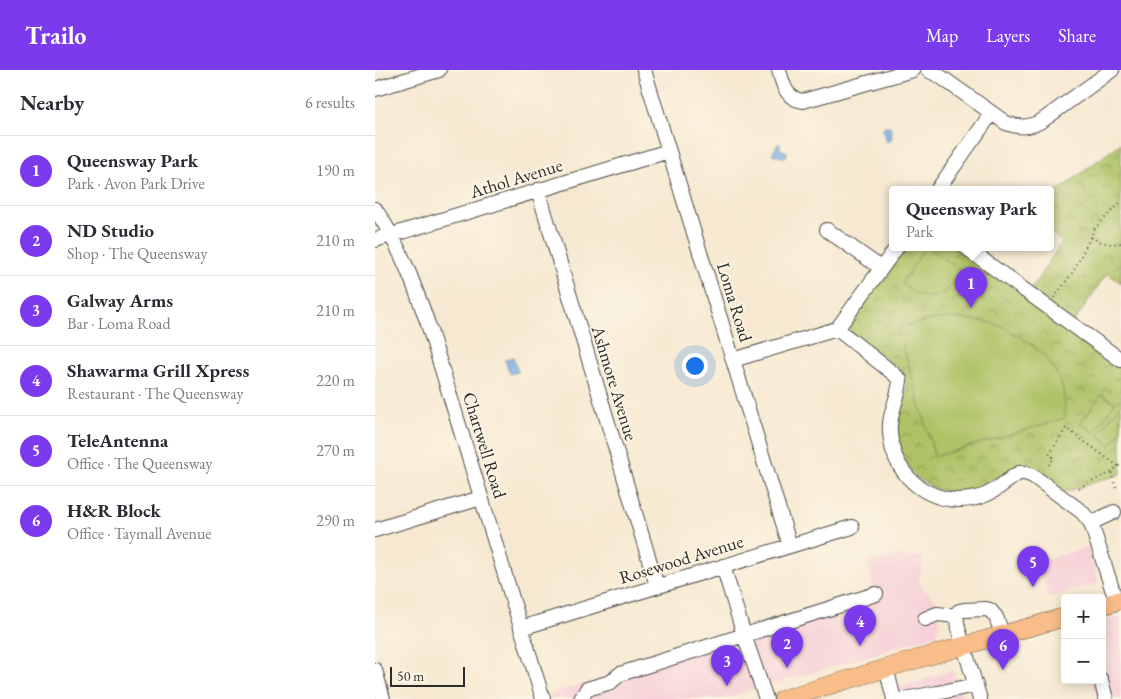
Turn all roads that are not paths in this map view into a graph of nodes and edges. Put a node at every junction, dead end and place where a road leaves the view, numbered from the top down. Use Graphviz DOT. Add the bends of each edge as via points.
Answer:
graph roads {
  1 [pos="439,70"];
  2 [pos="644,70"];
  3 [pos="779,70"];
  4 [pos="913,70"];
  5 [pos="928,70"];
  6 [pos="1105,72"];
  7 [pos="375,89"];
  8 [pos="991,114"];
  9 [pos="669,151"];
  10 [pos="940,186"];
  11 [pos="538,190"];
  12 [pos="375,209"];
  13 [pos="827,230"];
  14 [pos="392,235"];
  15 [pos="375,240"];
  16 [pos="894,251"];
  17 [pos="971,251"];
  18 [pos="881,268"];
  19 [pos="837,329"];
  20 [pos="733,360"];
  21 [pos="1121,360"];
  22 [pos="481,498"];
  23 [pos="1114,512"];
  24 [pos="1091,523"];
  25 [pos="852,527"];
  26 [pos="375,530"];
  27 [pos="790,546"];
  28 [pos="723,566"];
  29 [pos="657,586"];
  30 [pos="875,594"];
  31 [pos="1113,602"];
  32 [pos="956,616"];
  33 [pos="925,618"];
  34 [pos="1061,618"];
  35 [pos="521,628"];
  36 [pos="744,635"];
  37 [pos="1003,636"];
  38 [pos="965,646"];
  39 [pos="886,668"];
  40 [pos="375,670"];
  41 [pos="1102,684"];
  42 [pos="976,685"];
  43 [pos="938,696"];
  44 [pos="383,699"];
  45 [pos="543,699"];
  46 [pos="581,699"];
  47 [pos="766,699"];
  48 [pos="783,699"];
  49 [pos="894,699"];
  50 [pos="904,699"];
  51 [pos="980,699"];
  52 [pos="1106,699"];
  1 -- 7 [label="street"];
  2 -- 9 [label="street, Loma Road"];
  3 -- 4 [label="street" via="790,97 803,101"];
  5 -- 8 [label="street"];
  6 -- 8 [label="street" via="1035,125 1016,127"];
  8 -- 10 [label="street"];
  9 -- 11 [label="street, Athol Avenue"];
  9 -- 20 [label="street, Loma Road"];
  11 -- 14 [label="street, Athol Avenue"];
  11 -- 29 [label="street, Ashmore Avenue"];
  12 -- 14 [label="street, Chartwell Road"];
  13 -- 18 [label="street"];
  14 -- 15 [label="street, Athol Avenue"];
  14 -- 22 [label="street, Chartwell Road" via="428,324"];
  16 -- 18 [label="street"];
  17 -- 21 [label="street"];
  18 -- 19 [label="street"];
  19 -- 20 [label="street"];
  19 -- 24 [label="street" via="900,380 890,422 891,443 896,461 909,479 938,496 963,499 985,495 1021,472 1045,484 1082,512"];
  20 -- 27 [label="street, Loma Road"];
  22 -- 26 [label="street"];
  22 -- 35 [label="street, Chartwell Road"];
  23 -- 24 [label="street"];
  24 -- 31 [label="street"];
  25 -- 27 [label="street, Rosewood Avenue"];
  27 -- 28 [label="street, Rosewood Avenue"];
  28 -- 29 [label="street, Rosewood Avenue"];
  28 -- 36 [label="street"];
  29 -- 35 [label="street, Rosewood Avenue"];
  30 -- 36 [label="street"];
  32 -- 33 [label="street" via="937,614"];
  32 -- 37 [label="street" via="964,610 990,610"];
  32 -- 38 [label="street"];
  34 -- 37 [label="main road"];
  35 -- 45 [label="street, Chartwell Road"];
  36 -- 46 [label="street" via="620,674 611,682 587,689"];
  36 -- 47 [label="street"];
  37 -- 38 [label="main road"];
  38 -- 39 [label="main road"];
  38 -- 42 [label="street"];
  39 -- 48 [label="main road"];
  39 -- 49 [label="street"];
  40 -- 44 [label="street"];
  41 -- 52 [label="street"];
  42 -- 43 [label="street"];
  42 -- 51 [label="street"];
  43 -- 50 [label="street"];
}
